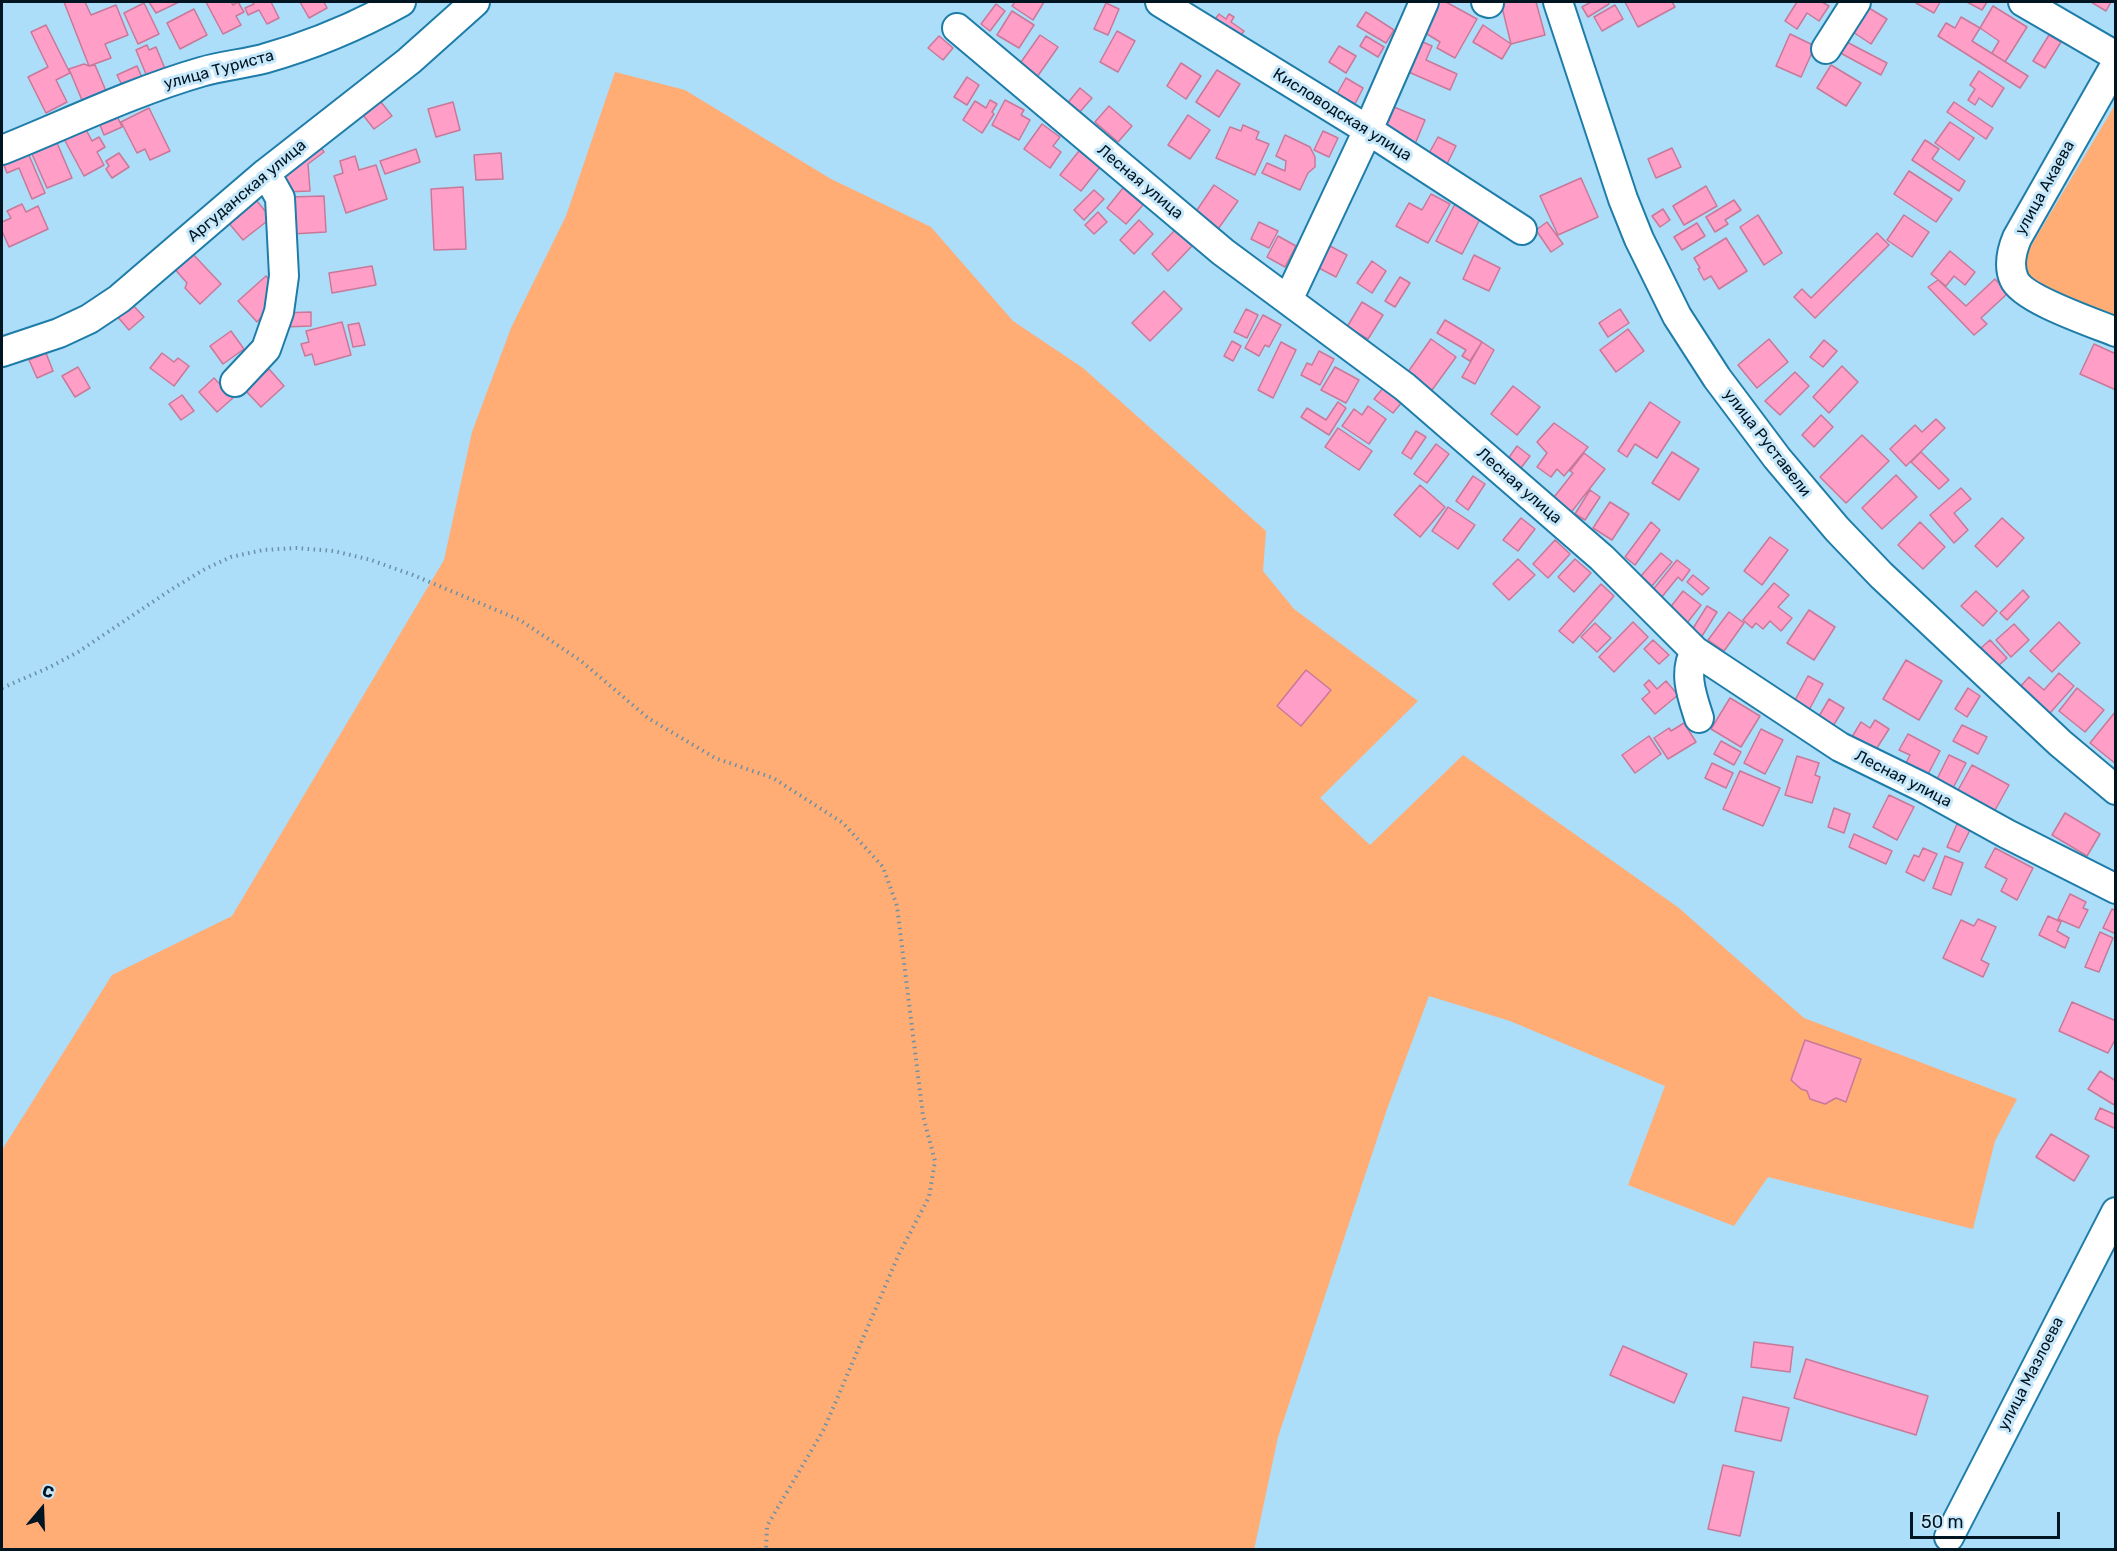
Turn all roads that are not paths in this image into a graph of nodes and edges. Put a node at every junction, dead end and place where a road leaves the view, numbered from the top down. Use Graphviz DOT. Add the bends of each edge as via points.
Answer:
graph roads {
  1 [pos="401,2"];
  2 [pos="475,2"];
  3 [pos="1160,2"];
  4 [pos="1424,2"];
  5 [pos="1557,2"];
  6 [pos="1856,2"];
  7 [pos="2023,2"];
  8 [pos="957,28"];
  9 [pos="1826,49"];
  10 [pos="2115,56"];
  11 [pos="2115,64"];
  12 [pos="1368,130"];
  13 [pos="2,150"];
  14 [pos="266,172"];
  15 [pos="1522,230"];
  16 [pos="1288,300"];
  17 [pos="2115,332"];
  18 [pos="2,352"];
  19 [pos="235,382"];
  20 [pos="1695,651"];
  21 [pos="1699,718"];
  22 [pos="2115,790"];
  23 [pos="2115,890"];
  24 [pos="2115,1212"];
  25 [pos="1949,1537"];
  1 -- 13 [label="street, улица Туриста" via="338,35 280,54 203,71"];
  2 -- 14 [label="street, Аргуданская улица" via="409,61"];
  3 -- 12 [label="street, Кисловодская улица"];
  4 -- 12 [label="street"];
  5 -- 22 [label="street, улица Руставели" via="1639,239 1677,316 1717,378 1777,458 1881,575"];
  6 -- 9 [label="street"];
  7 -- 10 [label="street"];
  8 -- 16 [label="street, Лесная улица" via="1222,252"];
  11 -- 17 [label="street, улица Акаева" via="2016,238 2011,266 2014,280 2039,300"];
  12 -- 15 [label="street, Кисловодская улица"];
  12 -- 16 [label="street"];
  14 -- 18 [label="street, Аргуданская улица" via="119,299 59,333"];
  14 -- 19 [label="street" via="280,198 284,276 279,312 266,349"];
  16 -- 20 [label="street, Лесная улица" via="1422,402 1602,558"];
  20 -- 21 [label="street" via="1688,671"];
  20 -- 23 [label="street, Лесная улица" via="1840,747"];
  24 -- 25 [label="street, улица Мазлоева"];
}
